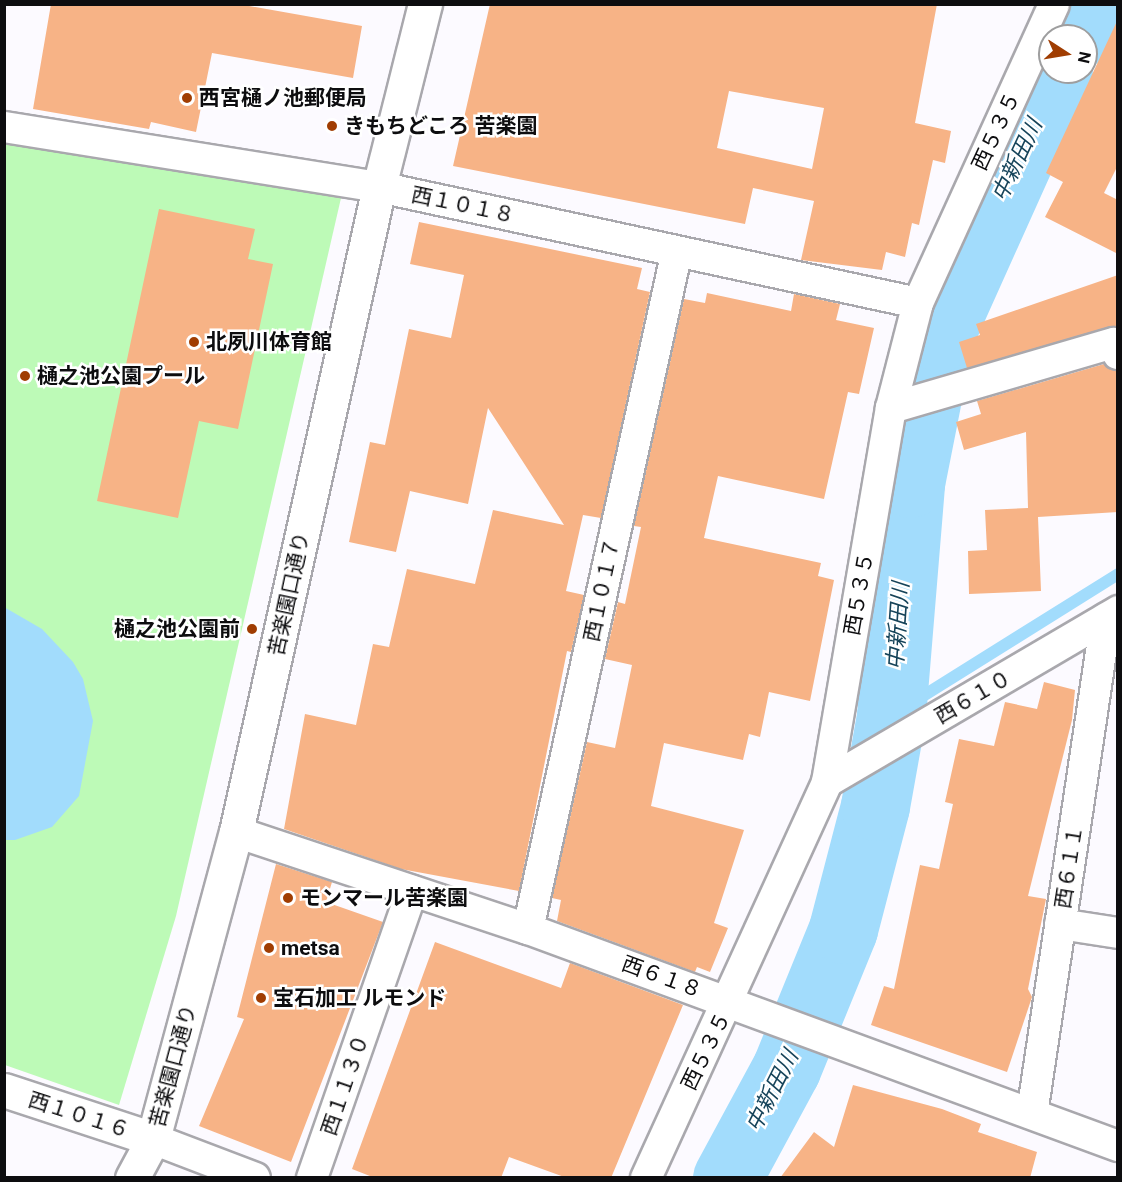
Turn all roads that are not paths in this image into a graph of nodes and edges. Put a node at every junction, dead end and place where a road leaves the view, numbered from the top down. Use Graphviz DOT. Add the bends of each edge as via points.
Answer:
graph roads {
  1 [pos="425,4"];
  2 [pos="1054,4"];
  3 [pos="4,127"];
  4 [pos="379,187"];
  5 [pos="677,251"];
  6 [pos="918,303"];
  7 [pos="1118,354"];
  8 [pos="891,408"];
  9 [pos="1112,615"];
  10 [pos="827,782"];
  11 [pos="236,832"];
  12 [pos="412,891"];
  13 [pos="1060,924"];
  14 [pos="528,929"];
  15 [pos="1118,933"];
  16 [pos="730,1002"];
  17 [pos="4,1090"];
  18 [pos="1032,1114"];
  19 [pos="153,1139"];
  20 [pos="1118,1146"];
  21 [pos="132,1178"];
  22 [pos="255,1178"];
  23 [pos="312,1178"];
  24 [pos="646,1178"];
  1 -- 4 [label="street, 苦楽園口通り"];
  2 -- 6 [label="street, 西５３５"];
  3 -- 4 [label="street, 西１０１８"];
  4 -- 5 [label="street, 西１０１８"];
  4 -- 11 [label="street, 苦楽園口通り"];
  5 -- 6 [label="street, 西１０１８"];
  5 -- 14 [label="street, 西１０１７"];
  6 -- 8 [label="street, 西５３５"];
  7 -- 8 [label="street" via="1114,343"];
  8 -- 10 [label="street, 西５３５"];
  9 -- 10 [label="street, 西６１０"];
  9 -- 13 [label="street, 西６１１"];
  10 -- 16 [label="street, 西５３５"];
  11 -- 12 [label="street, 西６１８"];
  11 -- 19 [label="street, 苦楽園口通り"];
  12 -- 14 [label="street, 西６１８"];
  12 -- 23 [label="street, 西１１３０"];
  13 -- 15 [label="street"];
  13 -- 18 [label="street, 西６１１"];
  14 -- 16 [label="street, 西６１８"];
  16 -- 18 [label="street, 西６１８"];
  16 -- 24 [label="street, 西５３５"];
  17 -- 19 [label="street, 西１０１６"];
  18 -- 20 [label="street, 西６１８"];
  19 -- 21 [label="street, 苦楽園口通り"];
  19 -- 22 [label="street, 西１０１６"];
}
